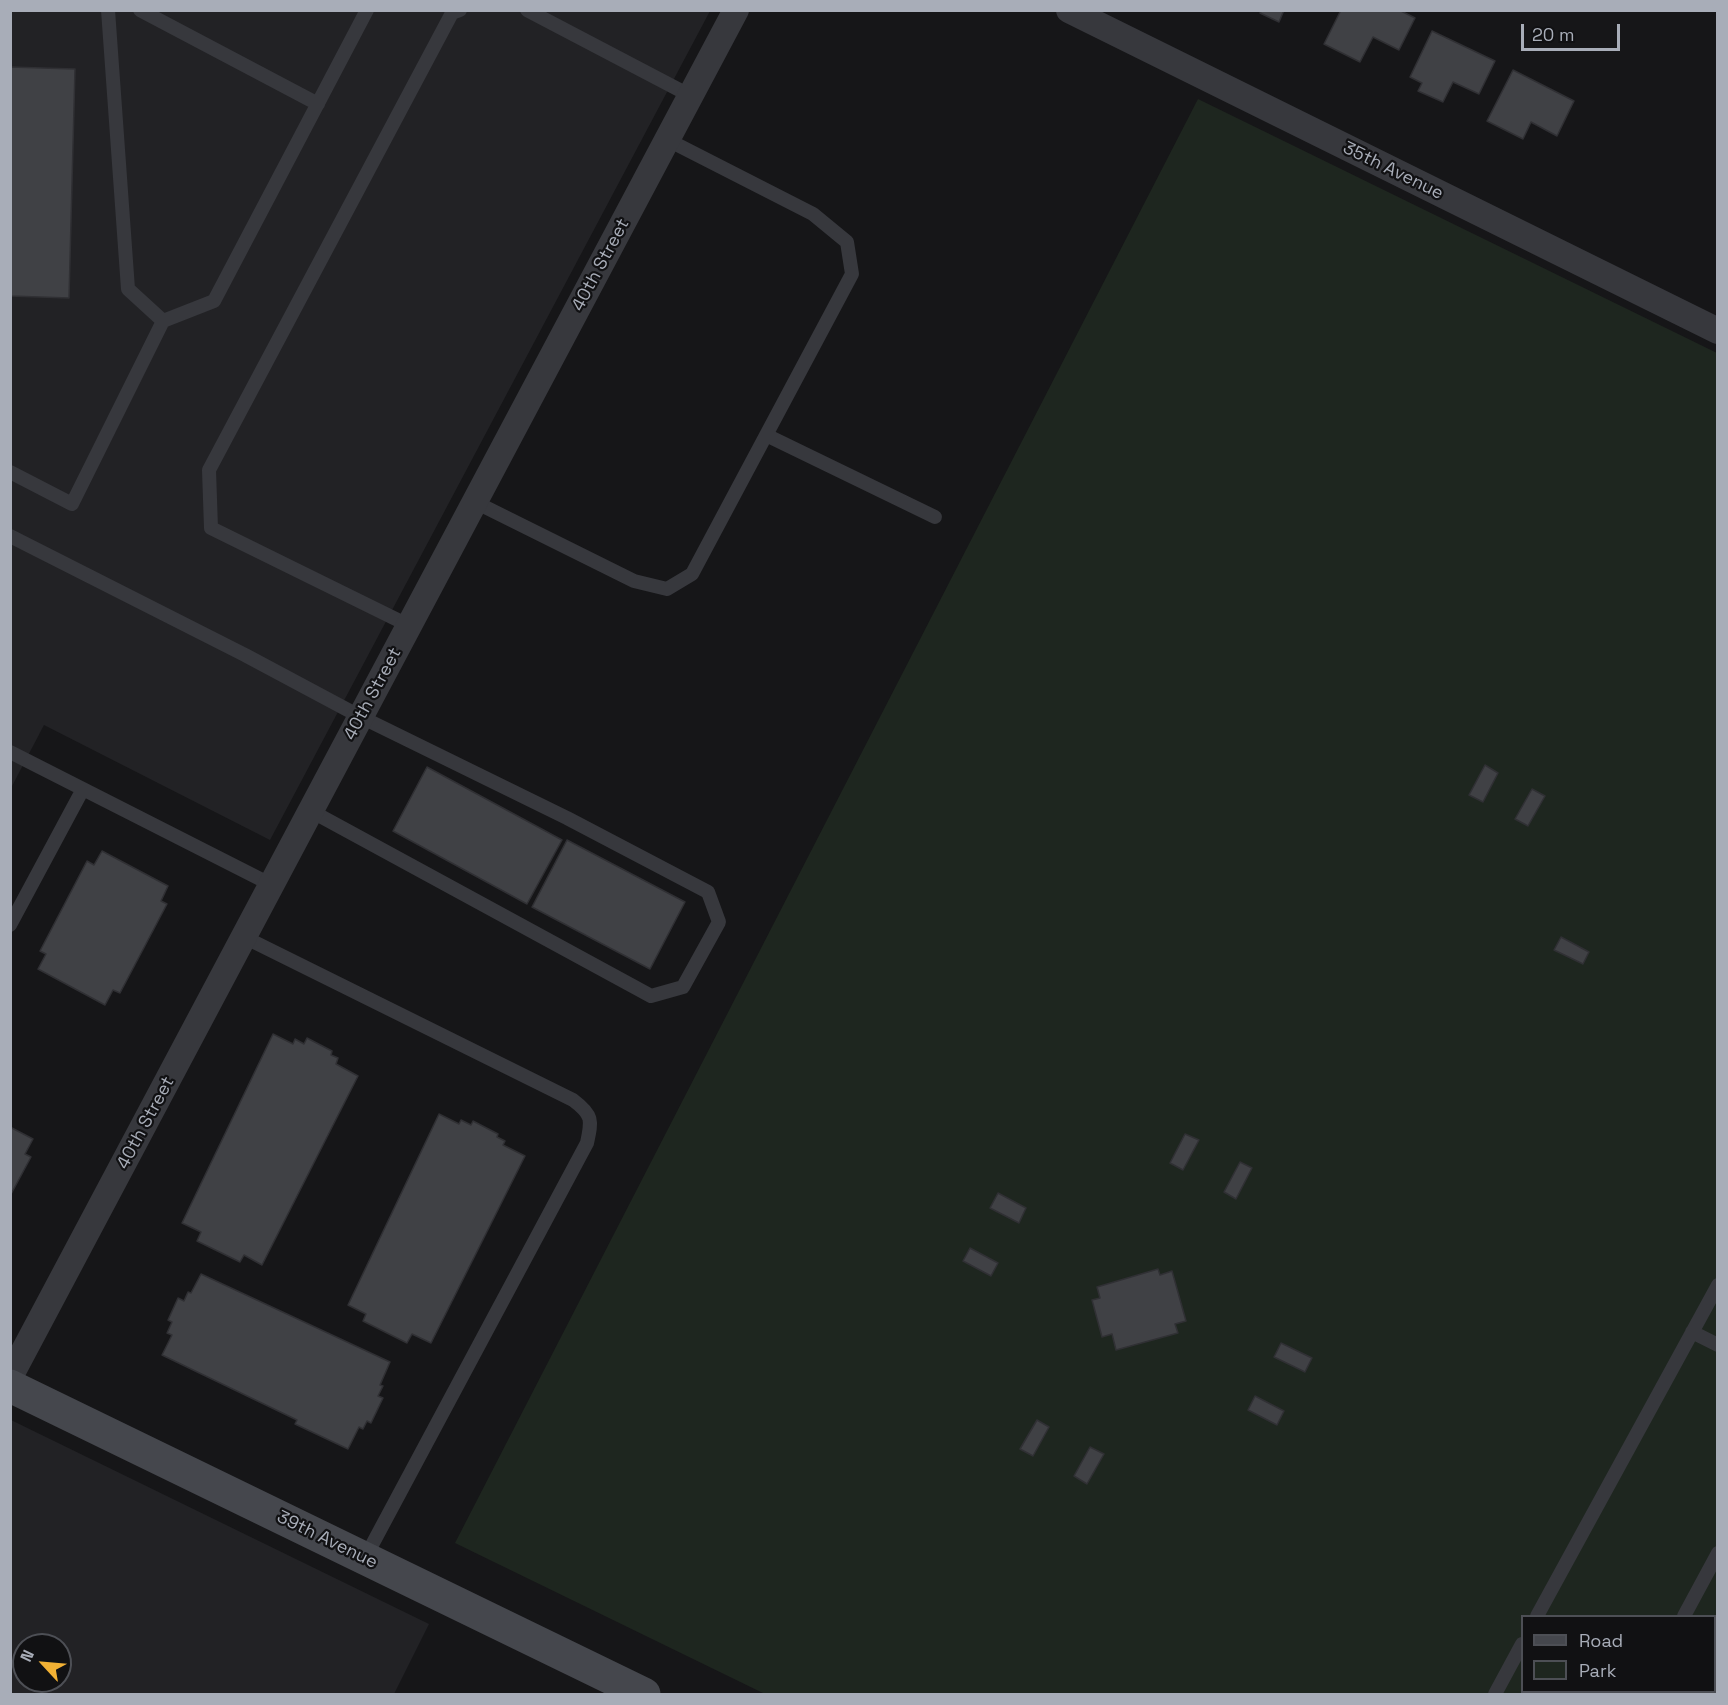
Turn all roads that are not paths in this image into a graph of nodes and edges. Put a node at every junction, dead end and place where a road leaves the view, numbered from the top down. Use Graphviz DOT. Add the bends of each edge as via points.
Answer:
graph roads {
  1 [pos="108,10"];
  2 [pos="140,10"];
  3 [pos="367,10"];
  4 [pos="460,10"];
  5 [pos="527,10"];
  6 [pos="1069,10"];
  7 [pos="736,11"];
  8 [pos="691,96"];
  9 [pos="318,104"];
  10 [pos="668,140"];
  11 [pos="164,321"];
  12 [pos="1718,331"];
  13 [pos="766,435"];
  14 [pos="10,472"];
  15 [pos="475,502"];
  16 [pos="935,517"];
  17 [pos="10,536"];
  18 [pos="410,626"];
  19 [pos="361,717"];
  20 [pos="10,752"];
  21 [pos="83,789"];
  22 [pos="310,811"];
  23 [pos="272,885"];
  24 [pos="10,926"];
  25 [pos="244,938"];
  26 [pos="1718,1286"];
  27 [pos="1692,1332"];
  28 [pos="1718,1345"];
  29 [pos="10,1377"];
  30 [pos="10,1386"];
  31 [pos="1718,1553"];
  32 [pos="365,1558"];
  33 [pos="1538,1615"];
  34 [pos="1685,1615"];
  35 [pos="1521,1646"];
  36 [pos="644,1695"];
  37 [pos="1495,1695"];
  1 -- 11 [label="lane" via="128,289"];
  2 -- 9 [label="lane"];
  3 -- 9 [label="lane"];
  4 -- 18 [label="lane" via="452,13 209,471 211,528"];
  5 -- 8 [label="lane"];
  6 -- 12 [label="street, 35th Avenue"];
  7 -- 8 [label="street, 40th Street"];
  8 -- 10 [label="street, 40th Street"];
  9 -- 11 [label="lane" via="214,301"];
  10 -- 13 [label="lane" via="813,214 847,242 852,274"];
  10 -- 15 [label="street, 40th Street"];
  11 -- 14 [label="lane" via="72,504"];
  13 -- 15 [label="lane" via="692,574 667,589 634,581"];
  13 -- 16 [label="lane"];
  15 -- 18 [label="street, 40th Street"];
  17 -- 19 [label="lane"];
  18 -- 19 [label="street, 40th Street"];
  19 -- 22 [label="street, 40th Street"];
  19 -- 22 [label="lane" via="708,892 719,922 683,987 651,996"];
  20 -- 21 [label="lane"];
  21 -- 23 [label="lane"];
  21 -- 24 [label="lane"];
  22 -- 23 [label="street, 40th Street"];
  23 -- 25 [label="street, 40th Street"];
  25 -- 29 [label="street, 40th Street"];
  25 -- 32 [label="lane" via="573,1100 587,1111 591,1123 587,1143"];
  26 -- 27 [label="lane"];
  27 -- 28 [label="lane"];
  27 -- 33 [label="lane"];
  30 -- 32 [label="main road, 39th Avenue"];
  31 -- 34 [label="lane"];
  32 -- 36 [label="main road, 39th Avenue"];
  35 -- 37 [label="lane"];
}
